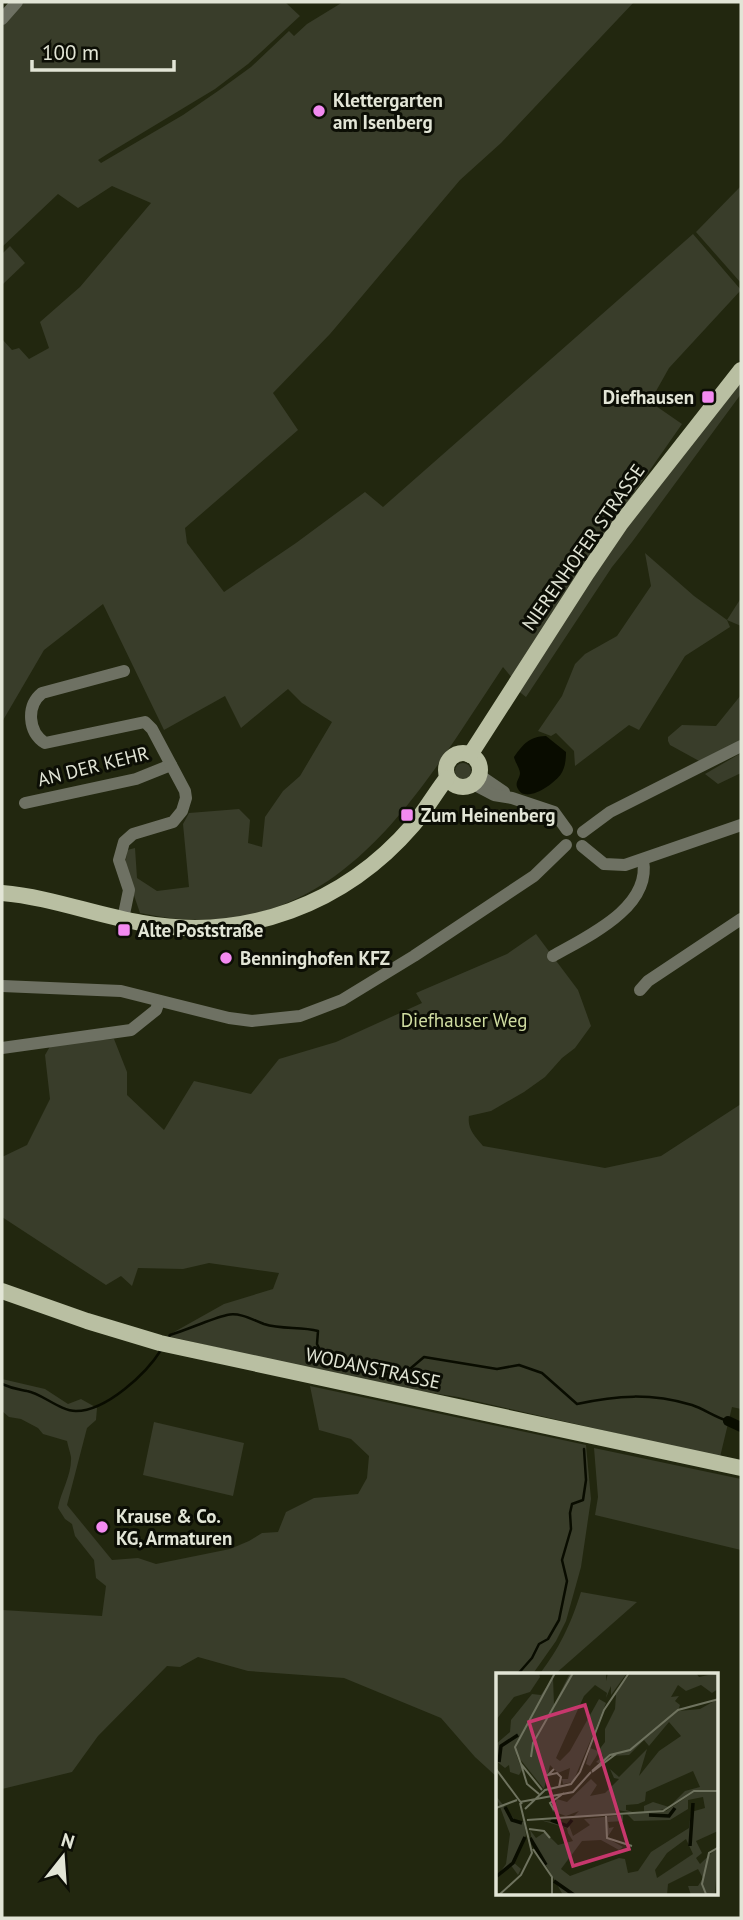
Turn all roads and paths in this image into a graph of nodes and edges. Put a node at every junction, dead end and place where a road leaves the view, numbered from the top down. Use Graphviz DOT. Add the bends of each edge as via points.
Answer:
graph roads {
  1 [pos="17,2"];
  2 [pos="2,19"];
  3 [pos="741,370"];
  4 [pos="124,671"];
  5 [pos="741,746"];
  6 [pos="470,755"];
  7 [pos="171,765"];
  8 [pos="465,781"];
  9 [pos="25,803"];
  10 [pos="741,825"];
  11 [pos="567,830"];
  12 [pos="583,832"];
  13 [pos="566,845"];
  14 [pos="582,846"];
  15 [pos="643,860"];
  16 [pos="2,893"];
  17 [pos="123,919"];
  18 [pos="741,919"];
  19 [pos="553,956"];
  20 [pos="2,986"];
  21 [pos="640,990"];
  22 [pos="159,1001"];
  23 [pos="2,1048"];
  24 [pos="2,1291"];
  25 [pos="741,1468"];
  1 -- 2 [label="street"];
  3 -- 6 [label="main road, NIERENHOFER STRASSE" via="614,533"];
  4 -- 7 [label="street, AN DER KEHR" via="42,693 33,707 33,732 45,743 145,722"];
  5 -- 12 [label="street" via="610,812"];
  6 -- 8 [label="main road" via="478,762"];
  6 -- 8 [label="main road" via="459,753 446,766"];
  7 -- 9 [label="street, AN DER KEHR" via="136,779"];
  7 -- 17 [label="street, AN DER KEHR" via="185,791 185,804 173,822 133,834 124,842 120,860 129,890"];
  8 -- 11 [label="street" via="494,795 554,812"];
  8 -- 17 [label="main road" via="428,808 360,875 292,911 206,928"];
  10 -- 15 [label="street"];
  11 -- 12 [label="street"];
  11 -- 13 [label="street"];
  12 -- 14 [label="street"];
  13 -- 14 [label="street"];
  13 -- 22 [label="street" via="534,876 332,1005 300,1016 252,1021"];
  14 -- 15 [label="street" via="604,864"];
  15 -- 19 [label="street" via="638,890 624,910"];
  16 -- 17 [label="main road"];
  18 -- 21 [label="street"];
  20 -- 22 [label="street" via="101,989"];
  22 -- 23 [label="street" via="156,1010 131,1030"];
  24 -- 25 [label="main road, WODANSTRASSE" via="166,1345"];
}
